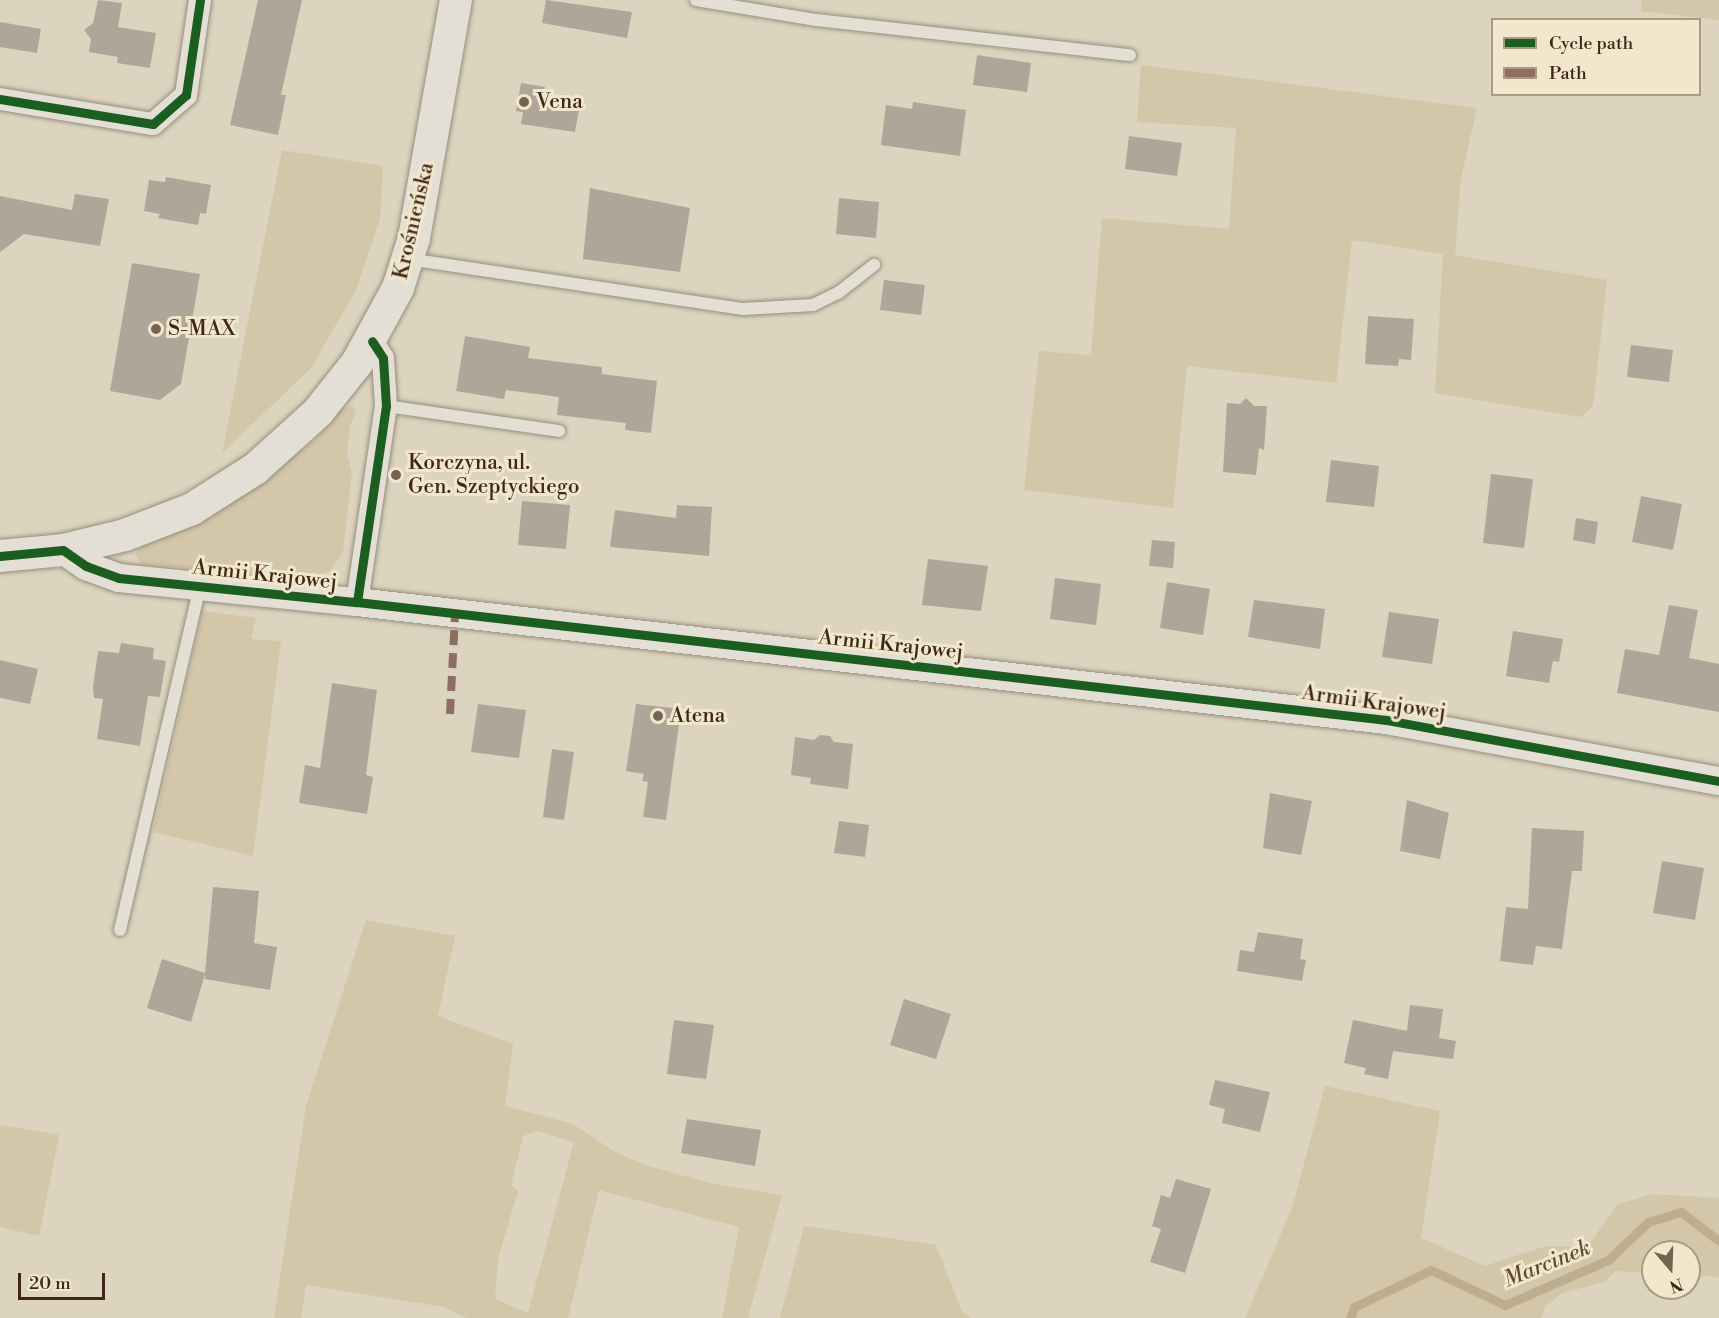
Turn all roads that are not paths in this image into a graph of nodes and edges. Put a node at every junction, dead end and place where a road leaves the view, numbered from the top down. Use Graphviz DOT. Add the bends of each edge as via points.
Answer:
graph roads {
  1 [pos="200,0"];
  2 [pos="456,0"];
  3 [pos="696,0"];
  4 [pos="1130,55"];
  5 [pos="0,99"];
  6 [pos="407,259"];
  7 [pos="874,265"];
  8 [pos="372,341"];
  9 [pos="386,406"];
  10 [pos="559,431"];
  11 [pos="63,550"];
  12 [pos="0,556"];
  13 [pos="200,586"];
  14 [pos="357,602"];
  15 [pos="1719,781"];
  16 [pos="120,930"];
  1 -- 5 [label="street" via="186,95 153,124"];
  2 -- 6 [label="main road, Krośnieńska"];
  3 -- 4 [label="lane" via="827,22"];
  6 -- 7 [label="lane" via="742,309 813,305 838,293"];
  6 -- 8 [label="main road, Krośnieńska" via="398,288"];
  8 -- 9 [label="street" via="383,358"];
  8 -- 11 [label="main road, Krośnieńska" via="318,412 288,442 226,490 158,523"];
  9 -- 10 [label="lane"];
  9 -- 14 [label="street"];
  11 -- 12 [label="main road, Krośnieńska"];
  11 -- 13 [label="street, Armii Krajowej" via="86,566 119,578"];
  13 -- 14 [label="street, Armii Krajowej"];
  13 -- 16 [label="lane"];
  14 -- 15 [label="street, Armii Krajowej" via="1386,720"];
}
